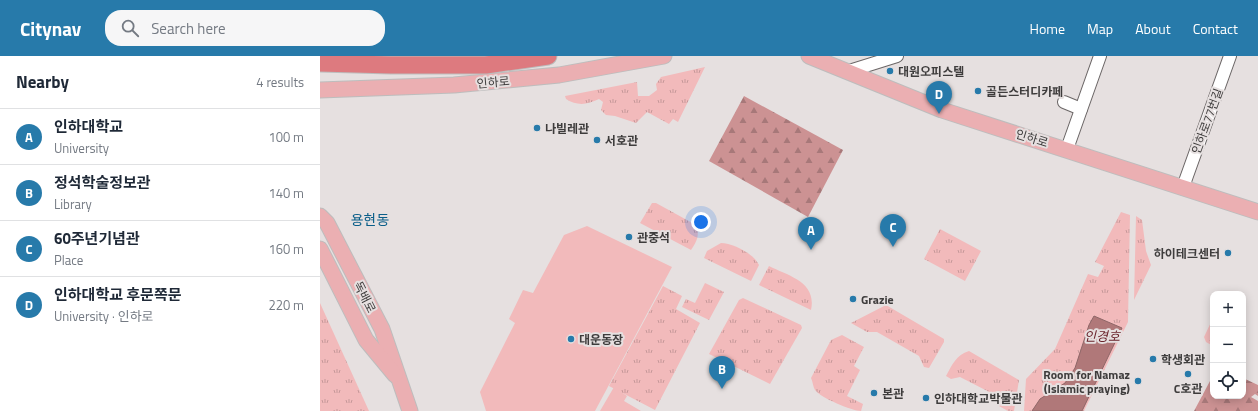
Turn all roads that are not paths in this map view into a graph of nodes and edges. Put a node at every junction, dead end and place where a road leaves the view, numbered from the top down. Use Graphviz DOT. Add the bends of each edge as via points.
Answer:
graph roads {
  1 [pos="548,56"];
  2 [pos="664,56"];
  3 [pos="809,56"];
  4 [pos="898,56"];
  5 [pos="1100,56"];
  6 [pos="1230,56"];
  7 [pos="320,62"];
  8 [pos="846,72"];
  9 [pos="320,90"];
  10 [pos="1064,102"];
  11 [pos="1081,109"];
  12 [pos="1067,149"];
  13 [pos="1183,187"];
  14 [pos="1258,212"];
  15 [pos="320,216"];
  16 [pos="320,249"];
  17 [pos="402,383"];
  18 [pos="410,411"];
  1 -- 7 [label="highway" via="486,65"];
  2 -- 9 [label="main road, 인하로" via="559,75 454,85"];
  3 -- 8 [label="main road, 인하로"];
  4 -- 8 [label="street"];
  5 -- 11 [label="street"];
  6 -- 13 [label="street, 인하로77번길"];
  8 -- 12 [label="main road, 인하로" via="942,110"];
  10 -- 11 [label="street"];
  11 -- 12 [label="street"];
  12 -- 13 [label="main road, 인하로"];
  13 -- 14 [label="main road, 인하로"];
  15 -- 17 [label="main road, 독배로" via="327,223 382,329"];
  16 -- 17 [label="main road, 독배로" via="366,340"];
  17 -- 18 [label="main road, 독배로"];
}
